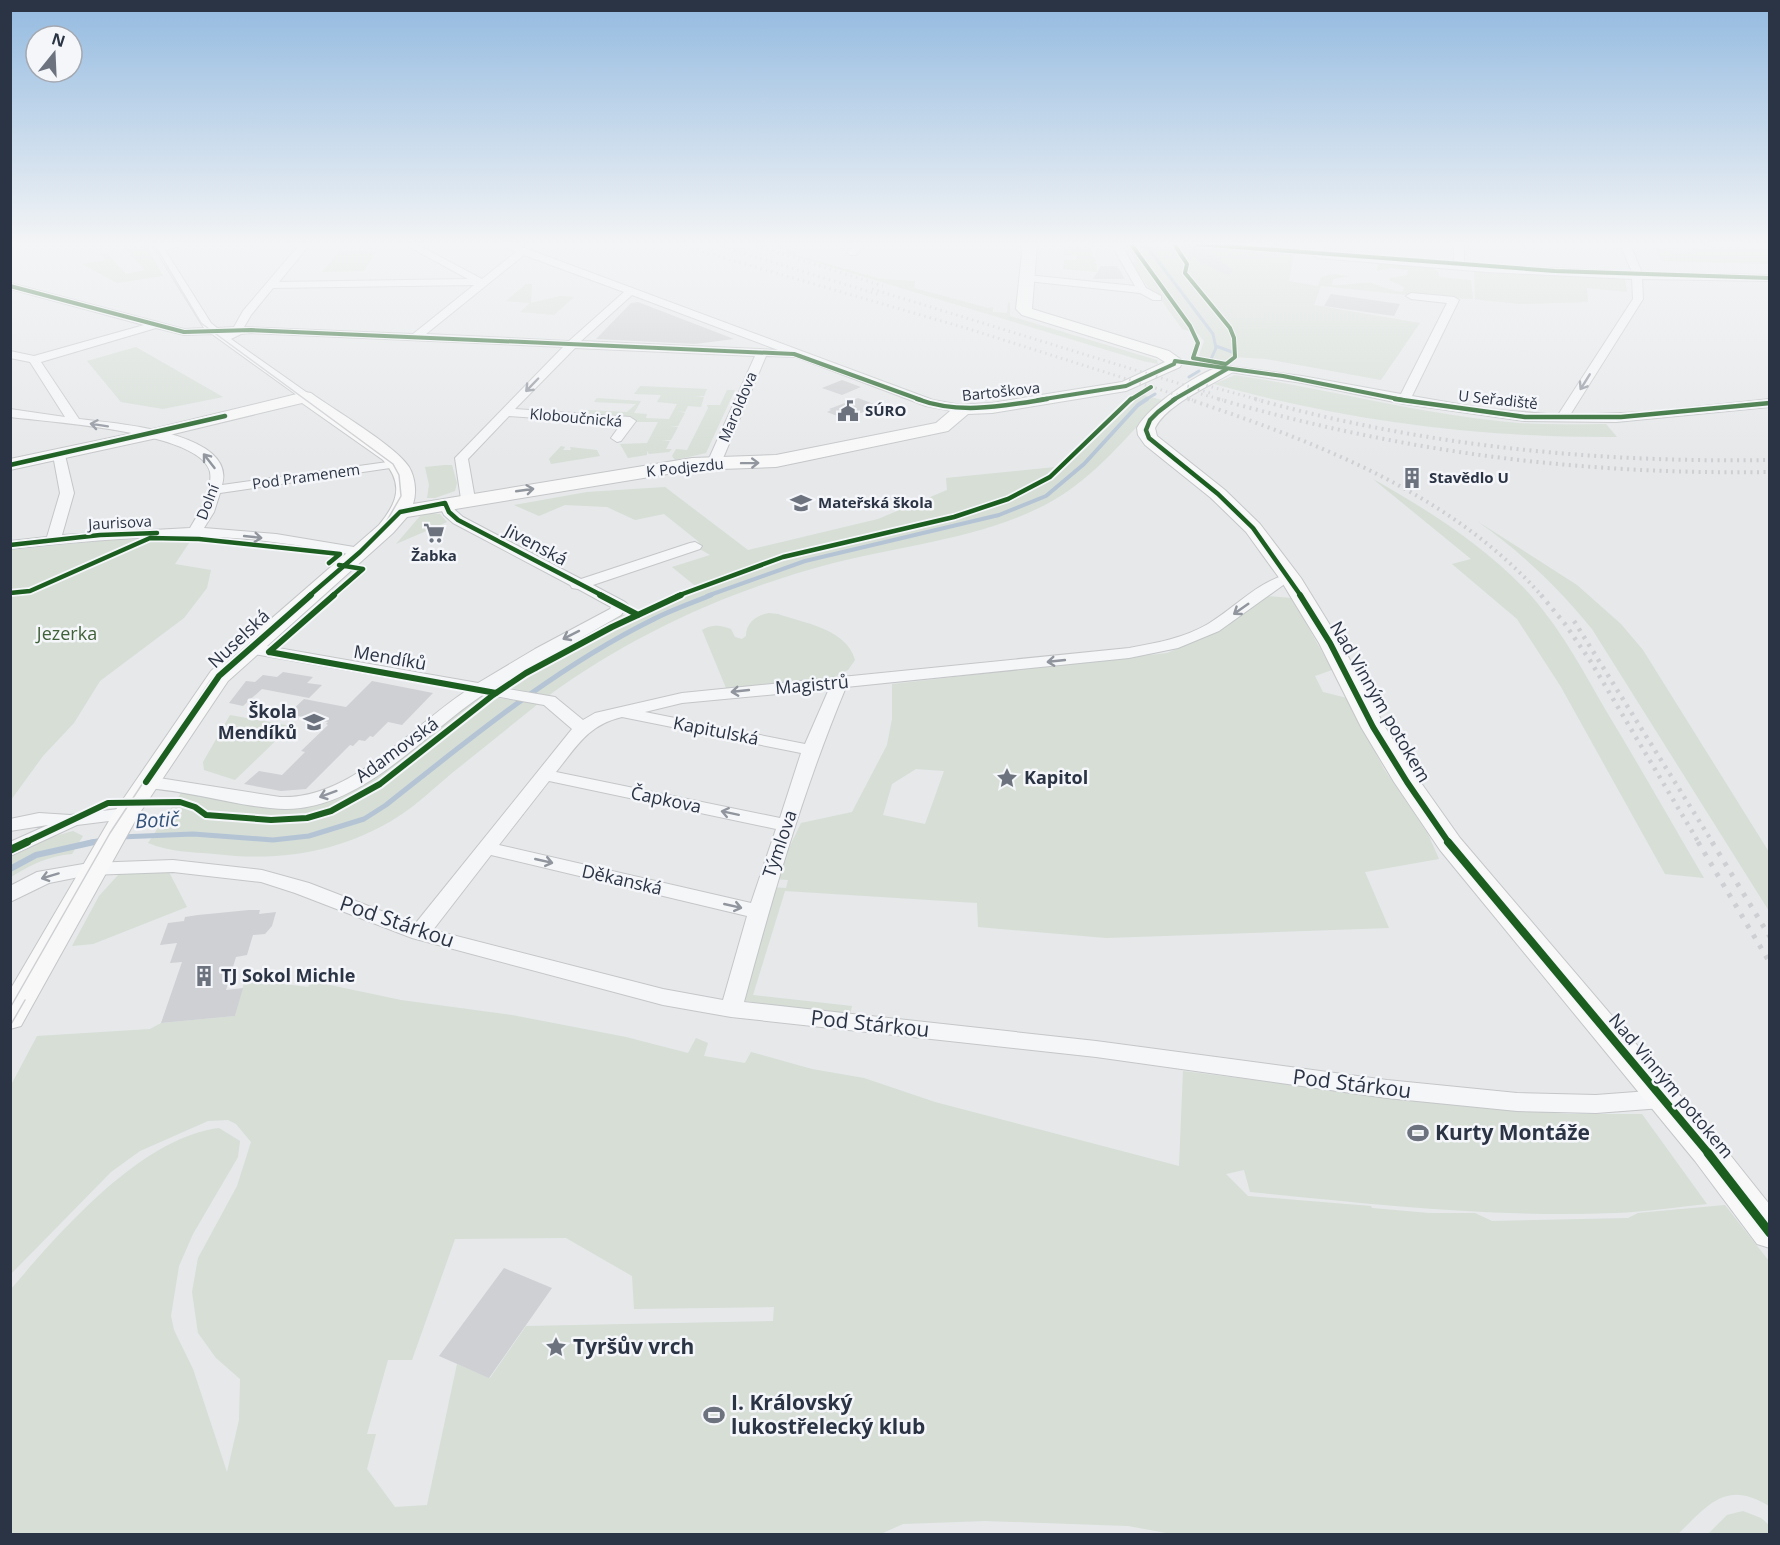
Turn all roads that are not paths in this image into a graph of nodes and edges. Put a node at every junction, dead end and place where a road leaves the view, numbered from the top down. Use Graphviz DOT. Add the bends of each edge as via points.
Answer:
graph roads {
  1 [pos="123,316"];
  2 [pos="201,316"];
  3 [pos="246,316"];
  4 [pos="441,316"];
  5 [pos="603,316"];
  6 [pos="693,316"];
  7 [pos="1040,316"];
  8 [pos="1448,316"];
  9 [pos="1627,316"];
  10 [pos="156,325"];
  11 [pos="239,330"];
  12 [pos="215,332"];
  13 [pos="416,337"];
  14 [pos="750,338"];
  15 [pos="225,340"];
  16 [pos="573,343"];
  17 [pos="731,350"];
  18 [pos="762,352"];
  19 [pos="10,354"];
  20 [pos="794,354"];
  21 [pos="34,360"];
  22 [pos="1175,361"];
  23 [pos="1227,369"];
  24 [pos="305,397"];
  25 [pos="1404,400"];
  26 [pos="1770,403"];
  27 [pos="963,409"];
  28 [pos="505,412"];
  29 [pos="10,413"];
  30 [pos="1562,418"];
  31 [pos="74,422"];
  32 [pos="157,433"];
  33 [pos="617,438"];
  34 [pos="58,455"];
  35 [pos="397,463"];
  36 [pos="714,463"];
  37 [pos="10,465"];
  38 [pos="215,490"];
  39 [pos="468,499"];
  40 [pos="445,503"];
  41 [pos="400,512"];
  42 [pos="195,532"];
  43 [pos="53,541"];
  44 [pos="10,545"];
  45 [pos="695,546"];
  46 [pos="360,552"];
  47 [pos="1290,578"];
  48 [pos="577,585"];
  49 [pos="620,605"];
  50 [pos="249,648"];
  51 [pos="840,682"];
  52 [pos="479,690"];
  53 [pos="621,712"];
  54 [pos="582,728"];
  55 [pos="811,750"];
  56 [pos="544,775"];
  57 [pos="146,782"];
  58 [pos="73,820"];
  59 [pos="10,825"];
  60 [pos="787,825"];
  61 [pos="110,841"];
  62 [pos="487,848"];
  63 [pos="10,850"];
  64 [pos="10,895"];
  65 [pos="758,912"];
  66 [pos="419,933"];
  67 [pos="731,1009"];
  68 [pos="10,1018"];
  69 [pos="1662,1099"];
  70 [pos="1770,1233"];
  1 -- 10 [label="street"];
  2 -- 12 [label="street"];
  3 -- 11 [label="street"];
  4 -- 13 [label="street"];
  5 -- 16 [label="street, Kloboučnická"];
  6 -- 14 [label="street, Bartoškova"];
  7 -- 22 [label="street"];
  8 -- 25 [label="street"];
  9 -- 30 [label="street, one-way"];
  10 -- 12 [label="street"];
  10 -- 21 [label="street"];
  11 -- 12 [label="street"];
  11 -- 13 [label="street"];
  11 -- 15 [label="street"];
  12 -- 15 [label="street"];
  13 -- 16 [label="street"];
  14 -- 17 [label="street" via="755,342 753,346"];
  14 -- 18 [label="street, Bartoškova" via="760,344"];
  14 -- 20 [label="street, Bartoškova"];
  15 -- 24 [label="street"];
  16 -- 17 [label="street"];
  16 -- 28 [label="street, Kloboučnická, one-way"];
  17 -- 18 [label="street"];
  18 -- 20 [label="street"];
  18 -- 36 [label="street, Maroldova"];
  19 -- 21 [label="street"];
  20 -- 27 [label="street, Bartoškova" via="936,406"];
  21 -- 31 [label="street"];
  22 -- 23 [label="street"];
  22 -- 27 [label="street, Bartoškova" via="1165,370 1126,386 992,408"];
  23 -- 25 [label="street, U Seřadiště"];
  23 -- 47 [label="street, Nad Vinným potokem" via="1156,413 1148,424 1147,435 1235,509"];
  24 -- 32 [label="street"];
  24 -- 35 [label="street"];
  25 -- 30 [label="street, U Seřadiště" via="1525,417"];
  26 -- 30 [label="street, U Seřadiště" via="1621,417"];
  36 -- 27 [label="street, K Podjezdu, one-way" via="776,461 920,432 942,427"];
  28 -- 33 [label="street, Kloboučnická" via="630,421"];
  28 -- 39 [label="street, Kloboučnická" via="461,458"];
  29 -- 31 [label="street, Dolní"];
  32 -- 31 [label="street, Dolní, one-way"];
  32 -- 34 [label="street"];
  38 -- 32 [label="street, Dolní, one-way" via="216,470 204,454"];
  34 -- 37 [label="street"];
  34 -- 43 [label="street" via="67,493"];
  35 -- 38 [label="street, Pod Pramenem"];
  35 -- 41 [label="street" via="406,486"];
  39 -- 36 [label="street, K Podjezdu, one-way"];
  38 -- 42 [label="street, Dolní"];
  39 -- 40 [label="street, K Podjezdu"];
  40 -- 41 [label="street, K Podjezdu"];
  40 -- 48 [label="street, Jivenská" via="458,520"];
  41 -- 46 [label="street, Nuselská"];
  42 -- 43 [label="street, Jaurisova" via="100,535"];
  42 -- 46 [label="street, Jaurisova, one-way"];
  43 -- 44 [label="street, Jaurisova"];
  45 -- 48 [label="street"];
  46 -- 50 [label="street, Nuselská"];
  47 -- 51 [label="street, Magistrů, one-way" via="1281,580 1213,628 1178,643 1046,663"];
  47 -- 69 [label="street, Nad Vinným potokem" via="1330,643 1372,727 1438,826"];
  48 -- 49 [label="street, Jivenská"];
  49 -- 52 [label="street, Adamovská, one-way" via="616,612 556,642"];
  50 -- 52 [label="street, Mendíků"];
  50 -- 57 [label="street, Nuselská" via="219,676"];
  51 -- 53 [label="street, Magistrů, one-way" via="682,698"];
  51 -- 55 [label="street, Týmlova"];
  52 -- 54 [label="street, Mendíků" via="549,702"];
  52 -- 57 [label="street, Adamovská, one-way" via="364,777 330,795 277,803"];
  53 -- 54 [label="street, Magistrů" via="598,718"];
  53 -- 55 [label="street, Kapitulská"];
  54 -- 56 [label="street, Magistrů"];
  55 -- 60 [label="street, Týmlova"];
  60 -- 56 [label="street, Čapkova, one-way"];
  56 -- 62 [label="street, Magistrů"];
  57 -- 61 [label="street, Nuselská"];
  58 -- 59 [label="street" via="50,818"];
  58 -- 61 [label="street"];
  58 -- 63 [label="street"];
  60 -- 65 [label="street, Týmlova"];
  61 -- 64 [label="street, one-way"];
  61 -- 66 [label="street, Pod Stárkou" via="173,866 262,876"];
  61 -- 68 [label="street, Nuselská"];
  62 -- 65 [label="street, Děkanská, one-way"];
  62 -- 66 [label="street, Magistrů"];
  65 -- 67 [label="street, Týmlova"];
  66 -- 67 [label="street, Pod Stárkou" via="663,997"];
  67 -- 69 [label="street, Pod Stárkou" via="1096,1049 1387,1089 1517,1102 1596,1104"];
  69 -- 70 [label="street, Nad Vinným potokem"];
}
